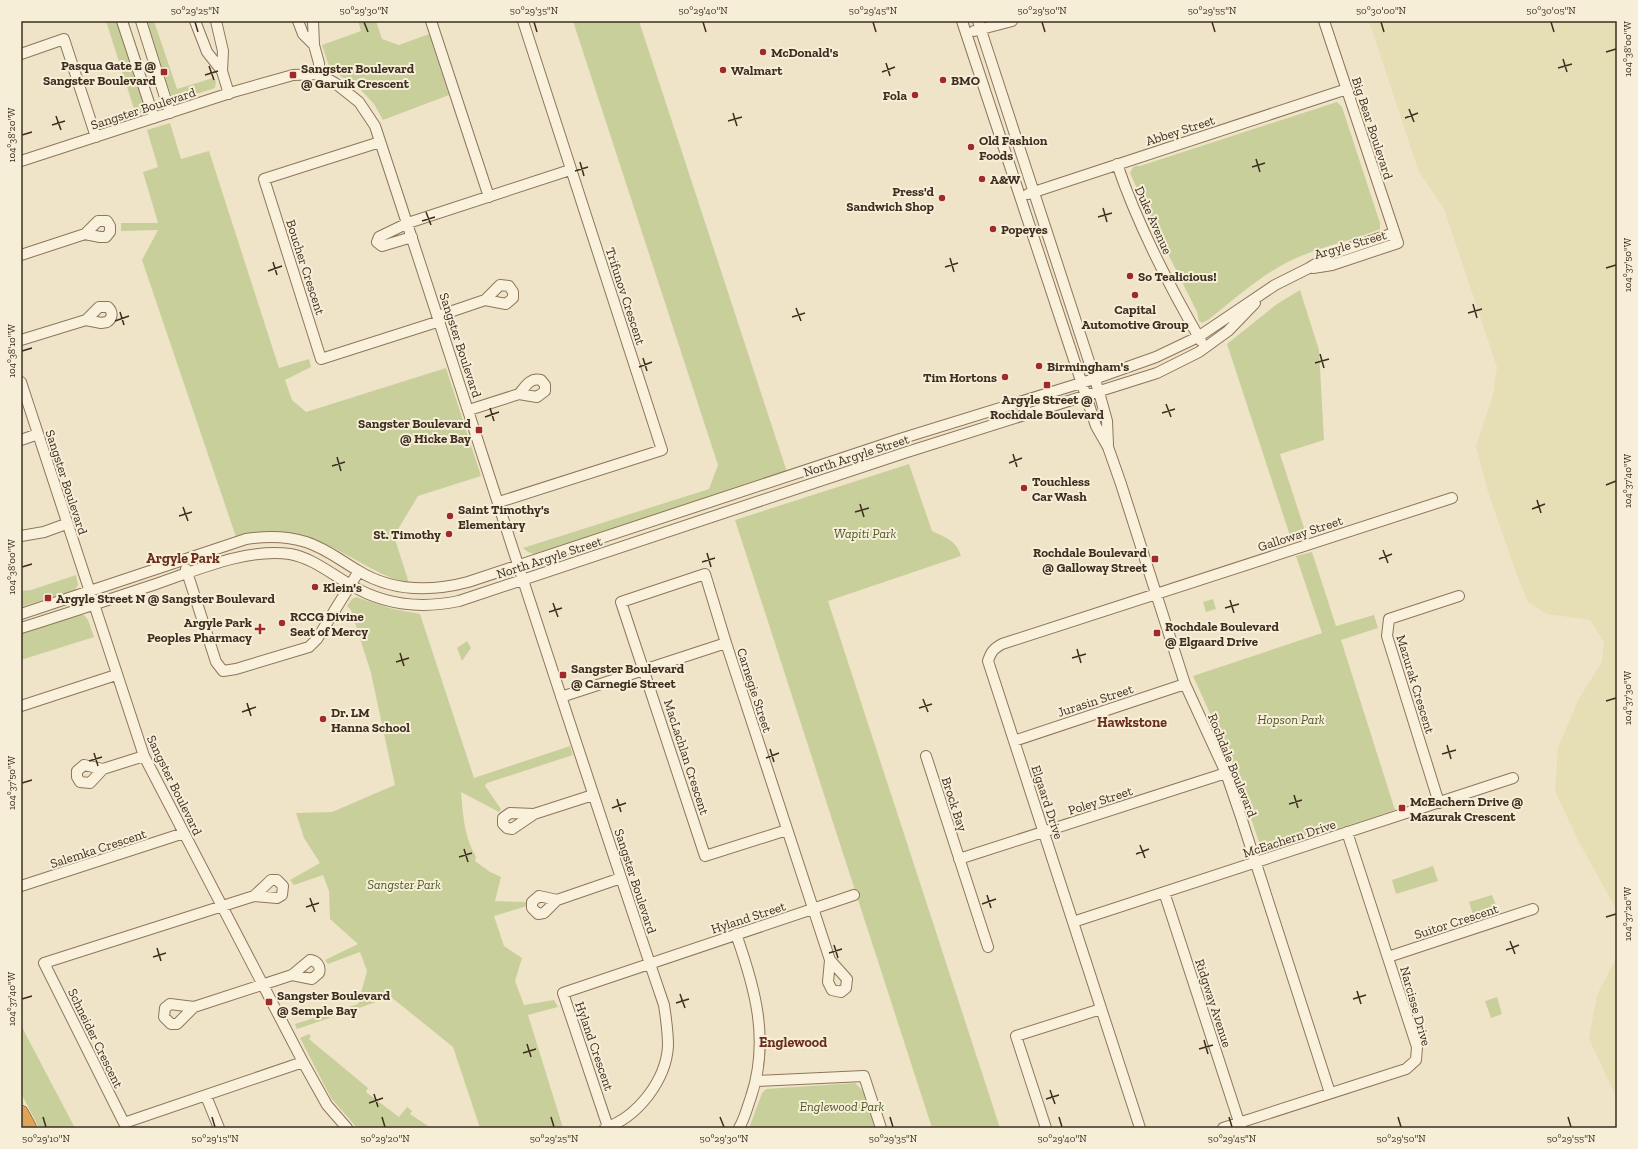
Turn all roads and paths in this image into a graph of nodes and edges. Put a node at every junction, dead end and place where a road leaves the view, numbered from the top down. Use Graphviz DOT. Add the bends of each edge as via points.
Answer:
graph roads {
  1 [pos="122,21"];
  2 [pos="141,21"];
  3 [pos="195,21"];
  4 [pos="216,21"];
  5 [pos="298,21"];
  6 [pos="313,21"];
  7 [pos="431,21"];
  8 [pos="523,21"];
  9 [pos="962,21"];
  10 [pos="1012,21"];
  11 [pos="1324,21"];
  12 [pos="979,25"];
  13 [pos="966,33"];
  14 [pos="314,45"];
  15 [pos="21,54"];
  16 [pos="222,71"];
  17 [pos="319,74"];
  18 [pos="1347,89"];
  19 [pos="229,94"];
  20 [pos="170,113"];
  21 [pos="154,118"];
  22 [pos="96,137"];
  23 [pos="380,142"];
  24 [pos="21,161"];
  25 [pos="1117,164"];
  26 [pos="570,170"];
  27 [pos="1034,192"];
  28 [pos="1020,196"];
  29 [pos="489,197"];
  30 [pos="408,223"];
  31 [pos="1394,233"];
  32 [pos="85,234"];
  33 [pos="412,237"];
  34 [pos="1398,243"];
  35 [pos="21,255"];
  36 [pos="1309,268"];
  37 [pos="1260,297"];
  38 [pos="486,300"];
  39 [pos="439,318"];
  40 [pos="86,320"];
  41 [pos="1198,337"];
  42 [pos="21,340"];
  43 [pos="1205,348"];
  44 [pos="1094,379"];
  45 [pos="21,382"];
  46 [pos="1081,382"];
  47 [pos="1099,392"];
  48 [pos="519,394"];
  49 [pos="1086,396"];
  50 [pos="469,410"];
  51 [pos="38,434"];
  52 [pos="21,440"];
  53 [pos="1108,447"];
  54 [pos="1452,498"];
  55 [pos="499,502"];
  56 [pos="66,524"];
  57 [pos="21,536"];
  58 [pos="184,560"];
  59 [pos="518,564"];
  60 [pos="359,571"];
  61 [pos="188,573"];
  62 [pos="523,580"];
  63 [pos="350,585"];
  64 [pos="89,592"];
  65 [pos="1156,593"];
  66 [pos="1459,596"];
  67 [pos="93,604"];
  68 [pos="21,614"];
  69 [pos="21,628"];
  70 [pos="726,644"];
  71 [pos="645,671"];
  72 [pos="116,675"];
  73 [pos="1185,684"];
  74 [pos="561,697"];
  75 [pos="21,706"];
  76 [pos="1014,741"];
  77 [pos="144,756"];
  78 [pos="926,756"];
  79 [pos="103,769"];
  80 [pos="1226,773"];
  81 [pos="1513,778"];
  82 [pos="593,795"];
  83 [pos="1439,803"];
  84 [pos="534,814"];
  85 [pos="787,830"];
  86 [pos="1044,832"];
  87 [pos="1347,832"];
  88 [pos="184,834"];
  89 [pos="959,859"];
  90 [pos="1256,862"];
  91 [pos="621,878"];
  92 [pos="21,886"];
  93 [pos="1164,892"];
  94 [pos="854,895"];
  95 [pos="254,896"];
  96 [pos="557,900"];
  97 [pos="222,907"];
  98 [pos="814,909"];
  99 [pos="1533,909"];
  100 [pos="1073,922"];
  101 [pos="736,934"];
  102 [pos="988,947"];
  103 [pos="1388,957"];
  104 [pos="830,960"];
  105 [pos="650,964"];
  106 [pos="292,975"];
  107 [pos="262,985"];
  108 [pos="194,1007"];
  109 [pos="1101,1009"];
  110 [pos="303,1062"];
  111 [pos="756,1081"];
  112 [pos="1330,1094"];
  113 [pos="206,1096"];
  114 [pos="21,1113"];
  115 [pos="1241,1125"];
  116 [pos="607,1127"];
  117 [pos="29,1128"];
  118 [pos="219,1128"];
  119 [pos="347,1128"];
  120 [pos="739,1128"];
  121 [pos="880,1128"];
  122 [pos="1046,1128"];
  123 [pos="1140,1128"];
  124 [pos="1223,1128"];
  1 -- 21 [label="street"];
  2 -- 20 [label="street"];
  3 -- 16 [label="street" via="207,52"];
  4 -- 16 [label="street" via="223,51"];
  5 -- 14 [label="street" via="303,34"];
  6 -- 14 [label="street"];
  7 -- 29 [label="street"];
  8 -- 26 [label="street, Trifunov Crescent"];
  9 -- 13 [label="street, Rochdale Boulevard"];
  10 -- 12 [label="street"];
  11 -- 18 [label="street, Big Bear Boulevard"];
  12 -- 13 [label="street"];
  12 -- 27 [label="street, Rochdale Boulevard"];
  13 -- 28 [label="street, Rochdale Boulevard"];
  14 -- 17 [label="street"];
  15 -- 22 [label="street" via="64,39"];
  16 -- 19 [label="street"];
  17 -- 19 [label="street, Sangster Boulevard" via="293,75"];
  17 -- 23 [label="street, Sangster Boulevard" via="336,83 360,102 369,114"];
  18 -- 25 [label="street, Abbey Street"];
  18 -- 31 [label="street, Big Bear Boulevard"];
  19 -- 20 [label="street, Sangster Boulevard"];
  20 -- 21 [label="street, Sangster Boulevard"];
  21 -- 22 [label="street, Sangster Boulevard"];
  22 -- 24 [label="street, Sangster Boulevard"];
  23 -- 30 [label="street, Sangster Boulevard"];
  23 -- 39 [label="street, Boucher Crescent" via="264,179 321,360"];
  25 -- 27 [label="street, Abbey Street"];
  25 -- 41 [label="street, Duke Avenue" via="1136,216"];
  26 -- 29 [label="street"];
  26 -- 55 [label="street, Trifunov Crescent" via="662,450"];
  27 -- 28 [label="street, Abbey Street"];
  27 -- 44 [label="street, Rochdale Boulevard"];
  28 -- 46 [label="street, Rochdale Boulevard"];
  29 -- 30 [label="street"];
  30 -- 33 [label="street, Sangster Boulevard"];
  30 -- 33 [label="street" via="379,237 377,242 382,246"];
  31 -- 34 [label="street, Big Bear Boulevard"];
  31 -- 36 [label="street, Argyle Street" via="1332,254"];
  32 -- 35 [label="street"];
  33 -- 39 [label="street, Sangster Boulevard"];
  34 -- 36 [label="street, Argyle Street" via="1332,265"];
  36 -- 37 [label="street, Argyle Street" via="1275,285"];
  37 -- 41 [label="street, Argyle Street" via="1236,310"];
  37 -- 43 [label="street, Argyle Street" via="1228,332"];
  38 -- 39 [label="street"];
  39 -- 50 [label="street, Sangster Boulevard"];
  40 -- 42 [label="street"];
  41 -- 43 [label="street, Duke Avenue"];
  41 -- 44 [label="street, Argyle Street" via="1156,357"];
  43 -- 47 [label="street, Argyle Street" via="1156,373"];
  44 -- 46 [label="street, Argyle Street"];
  44 -- 47 [label="street, Rochdale Boulevard"];
  45 -- 51 [label="street, Sangster Boulevard"];
  46 -- 49 [label="street, Rochdale Boulevard"];
  46 -- 59 [label="street, North Argyle Street"];
  47 -- 49 [label="street, Argyle Street"];
  47 -- 53 [label="street, Rochdale Boulevard" via="1107,421"];
  48 -- 50 [label="street"];
  49 -- 53 [label="street, Rochdale Boulevard" via="1096,426"];
  49 -- 62 [label="street, North Argyle Street" via="897,455"];
  50 -- 55 [label="street, Sangster Boulevard"];
  51 -- 52 [label="street"];
  51 -- 56 [label="street, Sangster Boulevard"];
  53 -- 65 [label="street, Rochdale Boulevard"];
  54 -- 65 [label="street, Galloway Street"];
  55 -- 59 [label="street, Sangster Boulevard"];
  56 -- 57 [label="street" via="44,532"];
  56 -- 64 [label="street, Sangster Boulevard"];
  58 -- 60 [label="street, North Argyle Street" via="246,539 279,537 306,542 325,550"];
  58 -- 61 [label="street"];
  58 -- 64 [label="street, North Argyle Street"];
  59 -- 60 [label="street, North Argyle Street" via="468,582 428,589 393,585"];
  59 -- 62 [label="street, Sangster Boulevard"];
  60 -- 63 [label="street"];
  61 -- 63 [label="street, North Argyle Street" via="258,552 274,553 304,558"];
  61 -- 63 [label="street" via="216,662 223,671 309,646 317,638"];
  61 -- 67 [label="street, North Argyle Street"];
  62 -- 63 [label="street, North Argyle Street" via="459,601 424,606 409,606 378,598"];
  62 -- 74 [label="street, Sangster Boulevard"];
  64 -- 67 [label="street, Sangster Boulevard"];
  64 -- 68 [label="street, North Argyle Street"];
  65 -- 73 [label="street, Rochdale Boulevard"];
  65 -- 76 [label="street, Elgaard Drive" via="993,649 988,661"];
  66 -- 83 [label="street, Mazurak Crescent" via="1389,619 1387,636"];
  67 -- 69 [label="street, North Argyle Street"];
  67 -- 72 [label="street, Sangster Boulevard"];
  70 -- 71 [label="street, Carnegie Street"];
  70 -- 71 [label="street, MacLachlan Crescent" via="705,574 621,602"];
  70 -- 85 [label="street, Carnegie Street"];
  71 -- 74 [label="street, Carnegie Street"];
  71 -- 85 [label="street, MacLachlan Crescent" via="705,856"];
  72 -- 75 [label="street"];
  72 -- 77 [label="street, Sangster Boulevard"];
  73 -- 76 [label="street, Jurasin Street"];
  73 -- 80 [label="street, Rochdale Boulevard"];
  74 -- 82 [label="street, Sangster Boulevard"];
  76 -- 86 [label="street, Elgaard Drive"];
  77 -- 79 [label="street"];
  77 -- 88 [label="street, Sangster Boulevard"];
  78 -- 89 [label="street, Brock Bay"];
  80 -- 86 [label="street, Poley Street"];
  80 -- 90 [label="street, Rochdale Boulevard"];
  81 -- 83 [label="street, McEachern Drive"];
  82 -- 84 [label="street"];
  82 -- 91 [label="street, Sangster Boulevard"];
  83 -- 87 [label="street, McEachern Drive"];
  85 -- 98 [label="street, Carnegie Street"];
  86 -- 89 [label="street, Poley Street"];
  86 -- 100 [label="street, Elgaard Drive"];
  87 -- 90 [label="street, McEachern Drive"];
  87 -- 103 [label="street, Narcisse Drive"];
  88 -- 92 [label="street, Salemka Crescent"];
  88 -- 97 [label="street, Sangster Boulevard"];
  89 -- 102 [label="street, Brock Bay"];
  90 -- 93 [label="street, McEachern Drive"];
  90 -- 112 [label="street, Rochdale Boulevard"];
  91 -- 96 [label="street"];
  91 -- 105 [label="street, Sangster Boulevard"];
  93 -- 100 [label="street, McEachern Drive"];
  93 -- 115 [label="street, Ridgway Avenue"];
  94 -- 98 [label="street, Hyland Street"];
  95 -- 97 [label="street"];
  97 -- 107 [label="street, Sangster Boulevard"];
  97 -- 113 [label="street, Schneider Crescent" via="44,963 124,1123"];
  98 -- 101 [label="street, Hyland Street"];
  98 -- 104 [label="street, Carnegie Street"];
  99 -- 103 [label="street, Suitor Crescent"];
  100 -- 109 [label="street, Elgaard Drive"];
  101 -- 105 [label="street, Hyland Street"];
  101 -- 111 [label="street" via="752,979 759,1018 760,1053"];
  103 -- 112 [label="street, Narcisse Drive" via="1417,1047 1416,1060 1406,1069"];
  105 -- 116 [label="street, Sangster Boulevard" via="664,1005 667,1023 668,1046 664,1066 645,1098 628,1115"];
  105 -- 116 [label="street, Hyland Crescent" via="563,993"];
  106 -- 107 [label="street"];
  107 -- 108 [label="street"];
  107 -- 110 [label="street, Sangster Boulevard"];
  109 -- 122 [label="street" via="1016,1036"];
  109 -- 123 [label="street, Elgaard Drive"];
  110 -- 113 [label="street, Schneider Crescent"];
  110 -- 119 [label="street, Sangster Boulevard" via="328,1106"];
  111 -- 120 [label="street"];
  111 -- 121 [label="street" via="864,1076"];
  112 -- 115 [label="street, Narcisse Drive"];
  113 -- 118 [label="street"];
  114 -- 117 [label="highway"];
  115 -- 124 [label="street, Narcisse Drive"];
}
